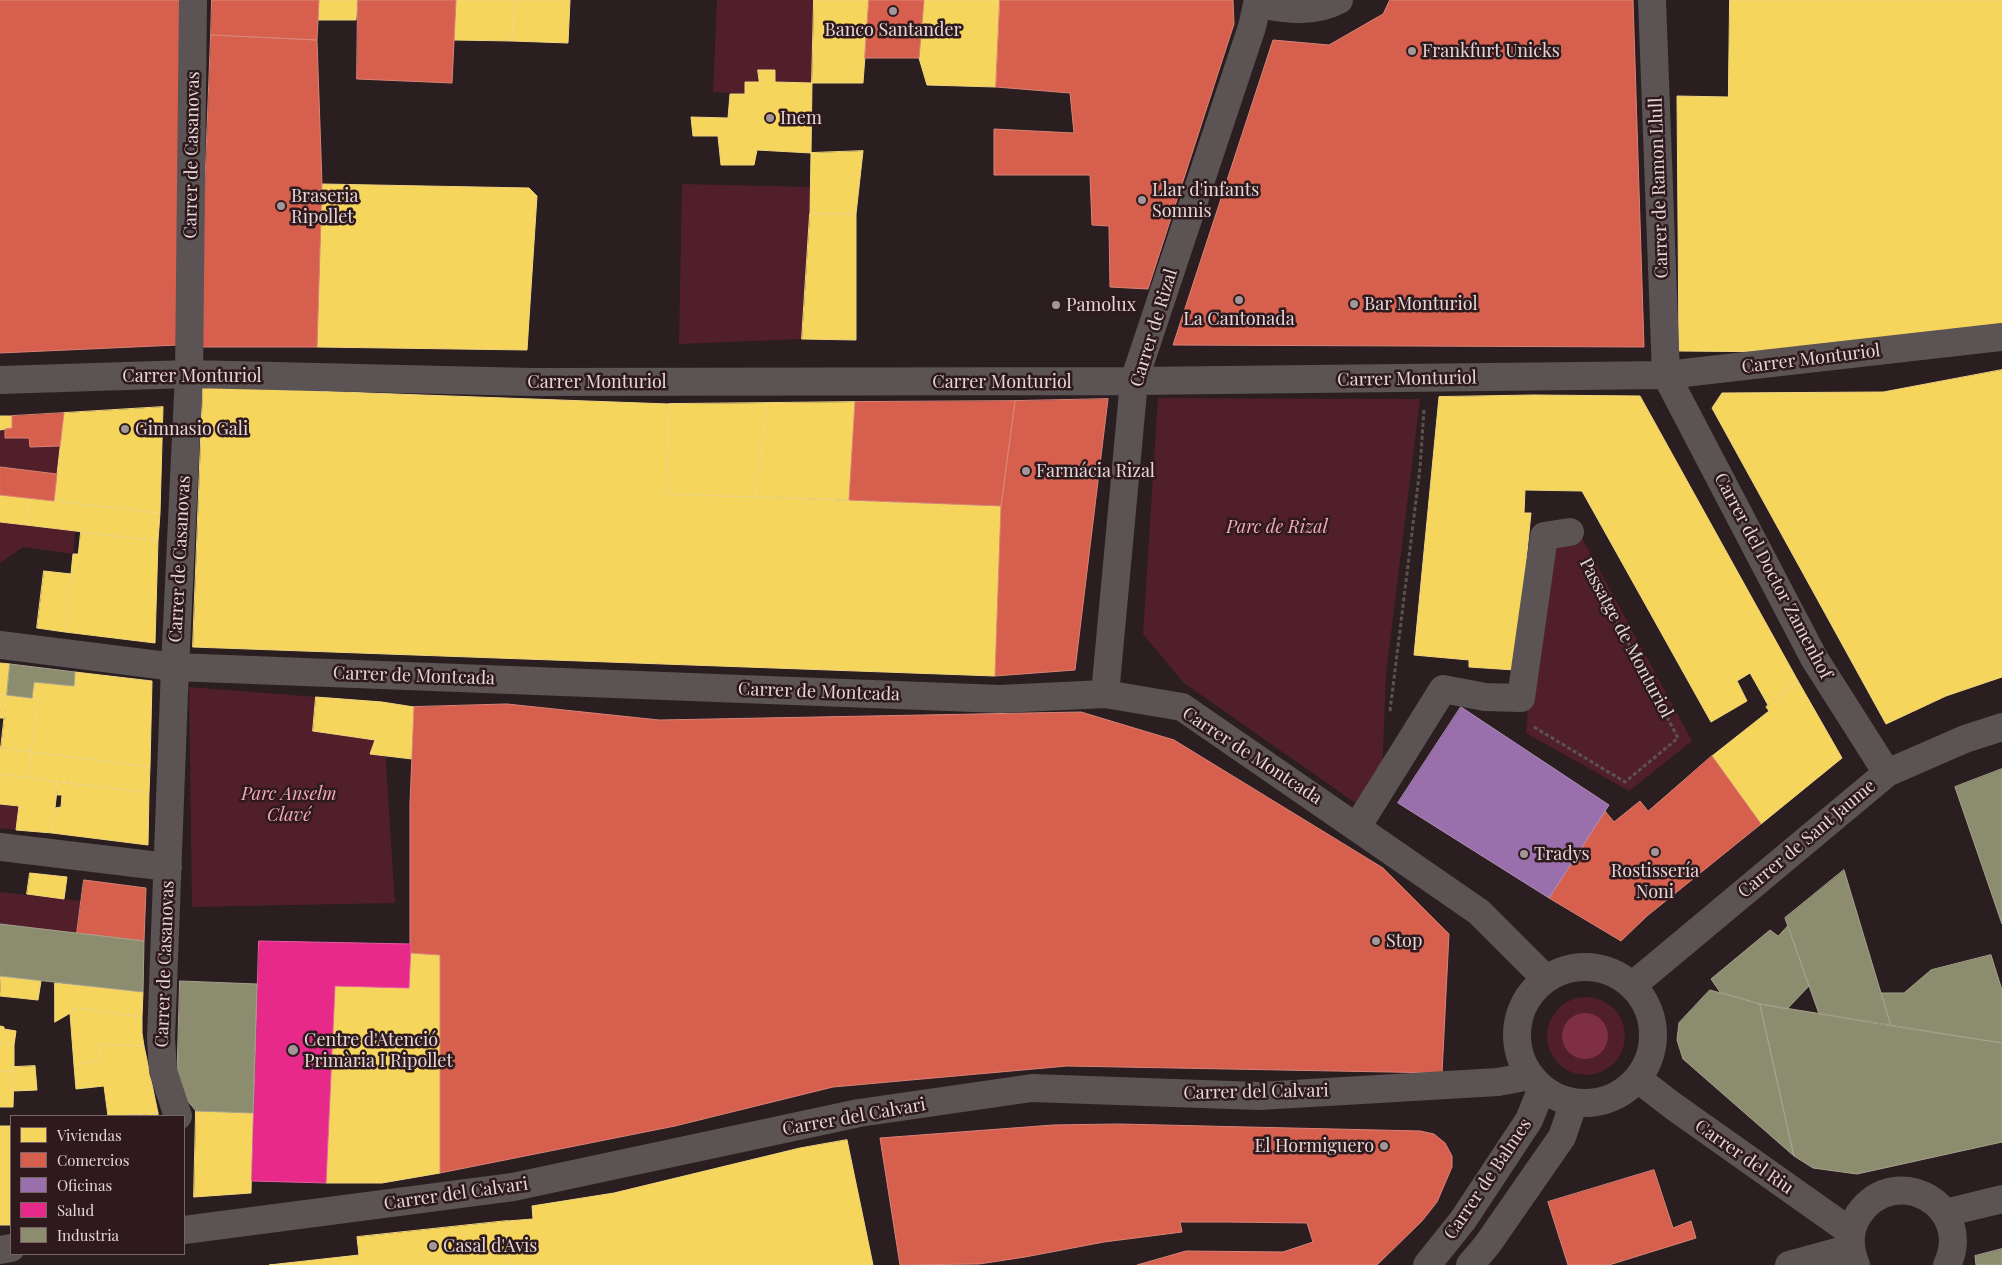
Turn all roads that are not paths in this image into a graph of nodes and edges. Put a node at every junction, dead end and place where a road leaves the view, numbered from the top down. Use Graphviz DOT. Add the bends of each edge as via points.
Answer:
graph roads {
  1 [pos="194,0"];
  2 [pos="1339,0"];
  3 [pos="1652,0"];
  4 [pos="1257,2"];
  5 [pos="2002,336"];
  6 [pos="189,374"];
  7 [pos="1666,376"];
  8 [pos="0,380"];
  9 [pos="1134,381"];
  10 [pos="1570,532"];
  11 [pos="0,645"];
  12 [pos="175,667"];
  13 [pos="1104,694"];
  14 [pos="2002,727"];
  15 [pos="1886,773"];
  16 [pos="1358,827"];
  17 [pos="0,847"];
  18 [pos="168,867"];
  19 [pos="1546,979"];
  20 [pos="1633,985"];
  21 [pos="1638,1079"];
  22 [pos="1536,1082"];
  23 [pos="1574,1102"];
  24 [pos="178,1115"];
  25 [pos="2002,1199"];
  26 [pos="1945,1213"];
  27 [pos="185,1230"];
  28 [pos="1853,1248"];
  29 [pos="1427,1265"];
  30 [pos="1470,1265"];
  31 [pos="1789,1265"];
  32 [pos="1947,1265"];
  1 -- 6 [label="street, Carrer de Casanovas"];
  2 -- 4 [label="street" via="1326,7 1291,10"];
  3 -- 7 [label="street, Carrer de Ramon Llull"];
  4 -- 9 [label="street, Carrer de Rizal" via="1252,27"];
  5 -- 7 [label="street, Carrer Monturiol"];
  6 -- 8 [label="street, Carrer Monturiol"];
  6 -- 9 [label="street, Carrer Monturiol" via="530,382"];
  6 -- 12 [label="street, Carrer de Casanovas"];
  7 -- 9 [label="street, Carrer Monturiol"];
  7 -- 15 [label="street, Carrer del Doctor Zamenhof" via="1814,658"];
  9 -- 13 [label="street, Carrer de Rizal"];
  10 -- 16 [label="street" via="1544,536 1521,698 1485,697 1444,689"];
  11 -- 12 [label="street, Carrer de Montcada"];
  12 -- 13 [label="street, Carrer de Montcada" via="1000,699"];
  12 -- 18 [label="street, Carrer de Casanovas"];
  13 -- 16 [label="street, Carrer de Montcada" via="1182,707"];
  14 -- 15 [label="street, Carrer de Sant Jaume"];
  15 -- 20 [label="street, Carrer de Sant Jaume"];
  16 -- 19 [label="street, Carrer de Montcada" via="1480,912"];
  17 -- 18 [label="street"];
  18 -- 24 [label="street, Carrer de Casanovas" via="161,1038 163,1071"];
  19 -- 20 [label="street" via="1562,970 1581,966 1618,974"];
  19 -- 22 [label="street" via="1530,994 1520,1014 1517,1035 1520,1057"];
  20 -- 21 [label="street" via="1646,1002 1653,1021 1654,1042"];
  21 -- 23 [label="street" via="1623,1092 1600,1102"];
  21 -- 28 [label="street, Carrer del Riu"];
  22 -- 23 [label="street" via="1557,1098"];
  22 -- 27 [label="street, Carrer del Calvari" via="1259,1096 1032,1088 859,1113 514,1188"];
  22 -- 29 [label="street, Carrer de Balmes" via="1529,1120 1463,1220"];
  23 -- 30 [label="street, Carrer de Balmes" via="1562,1136"];
  25 -- 26 [label="street"];
  26 -- 28 [label="street" via="1928,1197 1913,1191 1896,1190 1879,1195 1865,1205 1855,1219"];
  26 -- 32 [label="street" via="1954,1238"];
  28 -- 31 [label="street"];
}
